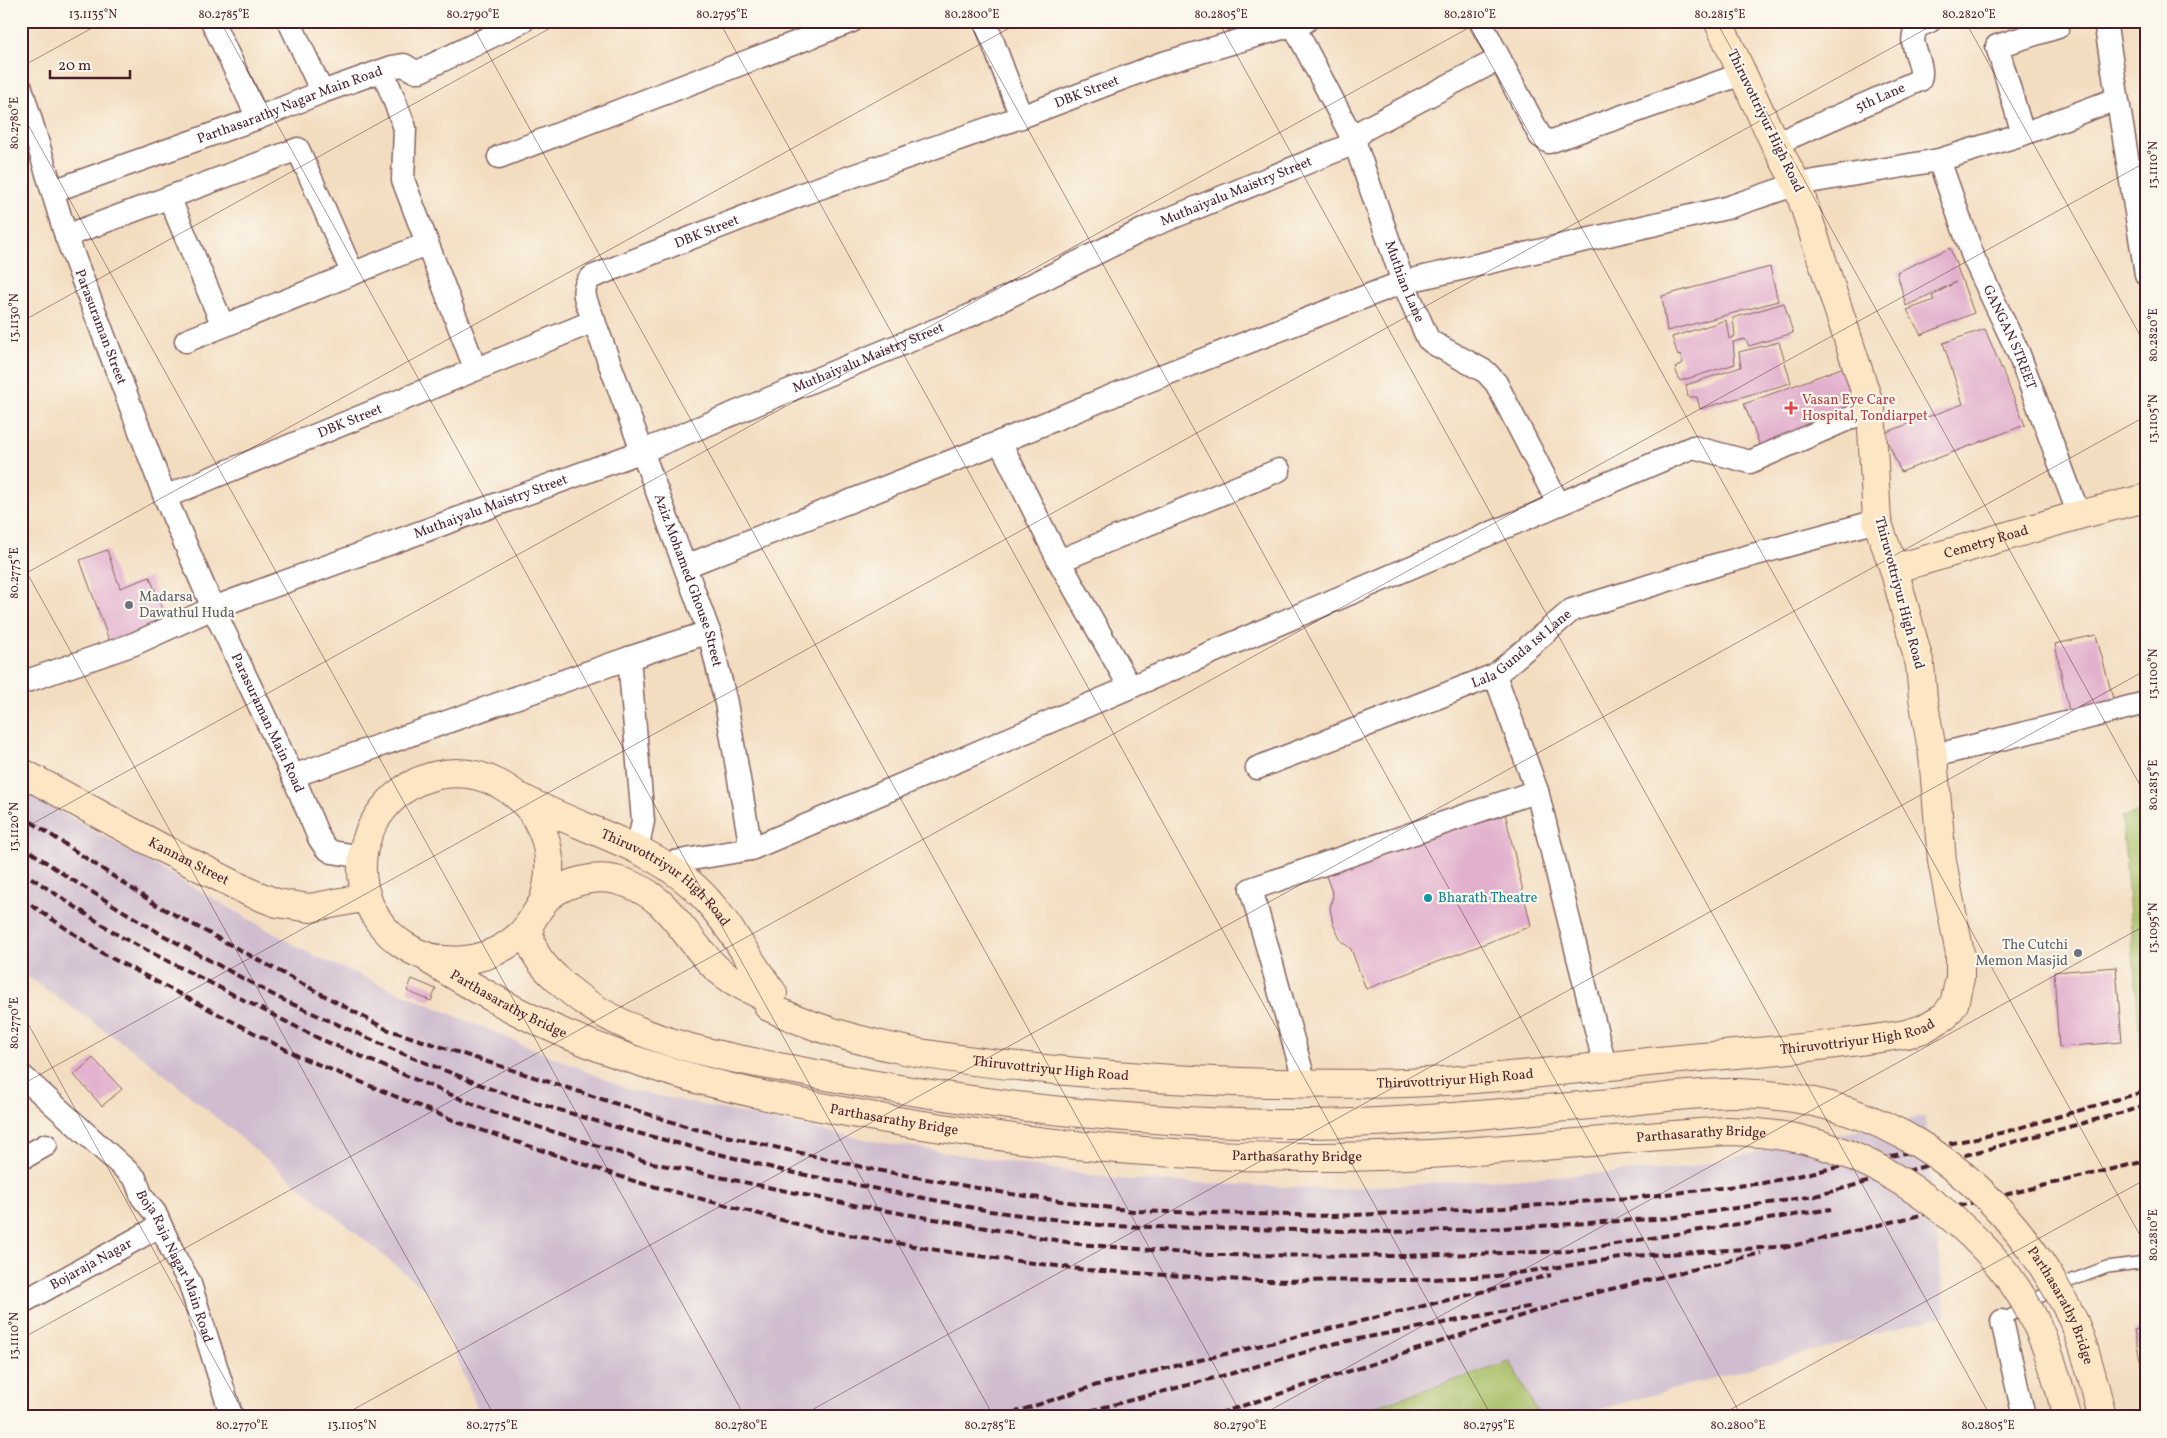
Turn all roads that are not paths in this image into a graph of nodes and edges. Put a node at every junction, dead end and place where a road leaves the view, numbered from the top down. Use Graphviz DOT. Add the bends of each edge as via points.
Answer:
graph roads {
  1 [pos="212,21"];
  2 [pos="290,21"];
  3 [pos="523,21"];
  4 [pos="985,21"];
  5 [pos="1480,21"];
  6 [pos="1718,21"];
  7 [pos="1930,21"];
  8 [pos="2057,21"];
  9 [pos="2105,21"];
  10 [pos="848,22"];
  11 [pos="1300,24"];
  12 [pos="492,28"];
  13 [pos="1499,59"];
  14 [pos="383,71"];
  15 [pos="1742,74"];
  16 [pos="21,88"];
  17 [pos="322,92"];
  18 [pos="2116,99"];
  19 [pos="1022,117"];
  20 [pos="258,118"];
  21 [pos="2023,134"];
  22 [pos="1355,143"];
  23 [pos="1776,144"];
  24 [pos="499,156"];
  25 [pos="1939,160"];
  26 [pos="1797,184"];
  27 [pos="53,191"];
  28 [pos="170,199"];
  29 [pos="66,236"];
  30 [pos="426,244"];
  31 [pos="352,272"];
  32 [pos="2146,274"];
  33 [pos="1403,282"];
  34 [pos="594,321"];
  35 [pos="222,326"];
  36 [pos="186,341"];
  37 [pos="475,368"];
  38 [pos="1871,409"];
  39 [pos="1000,442"];
  40 [pos="643,451"];
  41 [pos="1278,470"];
  42 [pos="165,497"];
  43 [pos="2146,498"];
  44 [pos="1558,503"];
  45 [pos="2079,515"];
  46 [pos="1878,521"];
  47 [pos="1059,561"];
  48 [pos="193,563"];
  49 [pos="686,566"];
  50 [pos="1894,568"];
  51 [pos="213,608"];
  52 [pos="709,632"];
  53 [pos="629,658"];
  54 [pos="1495,675"];
  55 [pos="21,683"];
  56 [pos="1130,687"];
  57 [pos="2146,703"];
  58 [pos="1933,756"];
  59 [pos="1257,768"];
  60 [pos="21,772"];
  61 [pos="293,776"];
  62 [pos="1537,791"];
  63 [pos="513,793"];
  64 [pos="751,849"];
  65 [pos="637,850"];
  66 [pos="363,857"];
  67 [pos="662,864"];
  68 [pos="367,897"];
  69 [pos="536,915"];
  70 [pos="420,954"];
  71 [pos="769,1007"];
  72 [pos="1605,1066"];
  73 [pos="21,1075"];
  74 [pos="1304,1083"];
  75 [pos="46,1145"];
  76 [pos="21,1158"];
  77 [pos="160,1226"];
  78 [pos="2146,1262"];
  79 [pos="21,1303"];
  80 [pos="2002,1321"];
  81 [pos="228,1415"];
  82 [pos="2024,1417"];
  83 [pos="2066,1417"];
  84 [pos="2102,1417"];
  1 -- 20 [label="street"];
  2 -- 17 [label="street"];
  3 -- 12 [label="street, Parthasarathy Nagar Main Road"];
  4 -- 19 [label="street"];
  5 -- 13 [label="street"];
  6 -- 15 [label="main road, Thiruvottriyur High Road"];
  7 -- 23 [label="street, 5th Lane" via="1918,26 1912,38 1921,64 1920,80"];
  8 -- 21 [label="street" via="2058,27 1997,46"];
  9 -- 18 [label="street"];
  10 -- 24 [label="street"];
  11 -- 19 [label="street, DBK Street" via="1160,64"];
  11 -- 22 [label="street, Muthian Lane"];
  12 -- 14 [label="street, Parthasarathy Nagar Main Road" via="420,71 404,65"];
  13 -- 15 [label="street" via="1540,136 1549,142"];
  13 -- 22 [label="street, Muthaiyalu Maistry Street" via="1365,129"];
  14 -- 17 [label="street, Parthasarathy Nagar Main Road"];
  14 -- 30 [label="street" via="405,128 403,180"];
  15 -- 23 [label="main road, Thiruvottriyur High Road"];
  16 -- 27 [label="street, Parasuraman Street"];
  17 -- 20 [label="street, Parthasarathy Nagar Main Road"];
  18 -- 21 [label="street"];
  18 -- 32 [label="street"];
  19 -- 34 [label="street, DBK Street" via="805,193 592,277 586,282 584,291"];
  20 -- 27 [label="street, Parthasarathy Nagar Main Road"];
  21 -- 25 [label="street"];
  22 -- 33 [label="street, Muthian Lane"];
  22 -- 40 [label="street, Muthaiyalu Maistry Street" via="1149,227 967,317"];
  23 -- 26 [label="main road, Thiruvottriyur High Road"];
  25 -- 26 [label="street"];
  25 -- 45 [label="street, GANGAN STREET" via="1974,259 2018,352"];
  26 -- 33 [label="street" via="1726,208"];
  26 -- 38 [label="main road, Thiruvottriyur High Road"];
  27 -- 29 [label="street, Parasuraman Street"];
  28 -- 29 [label="street"];
  28 -- 31 [label="street" via="298,149"];
  28 -- 35 [label="street"];
  29 -- 42 [label="street, Parasuraman Street"];
  30 -- 31 [label="street"];
  30 -- 37 [label="street"];
  31 -- 35 [label="street"];
  33 -- 39 [label="street"];
  33 -- 44 [label="street, Muthian Lane" via="1428,339 1486,372 1496,383"];
  34 -- 37 [label="street, DBK Street"];
  34 -- 40 [label="street, Aziz Mohamed Ghouse Street"];
  35 -- 36 [label="street"];
  37 -- 42 [label="street, DBK Street"];
  38 -- 44 [label="street" via="1750,462 1693,447"];
  38 -- 46 [label="main road, Thiruvottriyur High Road"];
  39 -- 47 [label="street"];
  39 -- 49 [label="street"];
  40 -- 49 [label="street, Aziz Mohamed Ghouse Street"];
  40 -- 51 [label="street, Muthaiyalu Maistry Street"];
  41 -- 47 [label="street"];
  42 -- 48 [label="street, Parasuraman Street"];
  43 -- 45 [label="main road, Cemetry Road"];
  44 -- 56 [label="street"];
  45 -- 50 [label="main road, Cemetry Road"];
  46 -- 50 [label="main road, Thiruvottriyur High Road"];
  46 -- 54 [label="street, Lala Gunda 1st Lane" via="1716,565 1572,610"];
  47 -- 56 [label="street"];
  48 -- 51 [label="street, Parasuraman Main Road"];
  49 -- 52 [label="street, Aziz Mohamed Ghouse Street"];
  50 -- 58 [label="main road, Thiruvottriyur High Road" via="1920,665"];
  51 -- 55 [label="street, Muthaiyalu Maistry Street" via="134,644"];
  51 -- 61 [label="street, Parasuraman Main Road"];
  52 -- 53 [label="street"];
  52 -- 64 [label="street, Aziz Mohamed Ghouse Street" via="726,702"];
  53 -- 61 [label="street"];
  53 -- 65 [label="street" via="643,821"];
  54 -- 59 [label="street, Lala Gunda 1st Lane"];
  54 -- 62 [label="street"];
  56 -- 64 [label="street"];
  57 -- 58 [label="street"];
  58 -- 72 [label="main road, Thiruvottriyur High Road" via="1942,860 1960,954 1958,994 1945,1016 1923,1029 1880,1038"];
  60 -- 68 [label="main road, Kannan Street" via="160,847 277,903 310,908"];
  61 -- 66 [label="street, Parasuraman Main Road" via="325,847 340,855"];
  62 -- 72 [label="street"];
  62 -- 74 [label="street" via="1251,888"];
  63 -- 65 [label="main road, Thiruvottriyur High Road"];
  63 -- 66 [label="main road, Parthasarathy Bridge" via="492,781 468,774 443,775 419,782 398,794 381,812 364,844"];
  63 -- 69 [label="main road" via="531,810 548,844 549,881"];
  64 -- 67 [label="street"];
  65 -- 67 [label="main road, Thiruvottriyur High Road"];
  66 -- 68 [label="main road, Parthasarathy Bridge"];
  67 -- 71 [label="main road, Thiruvottriyur High Road" via="708,901 773,993"];
  68 -- 70 [label="main road, Parthasarathy Bridge" via="374,914 389,934"];
  69 -- 70 [label="main road" via="512,942 480,958 449,960"];
  69 -- 71 [label="main road, Thiruvottriyur High Road" via="564,888 592,879 607,878 637,886 672,914 716,967 738,984 768,998"];
  69 -- 84 [label="main road, Parthasarathy Bridge, bridge" via="529,938 541,964 582,1001 602,1013 660,1038 743,1060 892,1088 1148,1118 1306,1124 1385,1122 1736,1093 1833,1107 1908,1138 1978,1186 2002,1211 2040,1261 2068,1310 2086,1356"];
  70 -- 83 [label="main road, Parthasarathy Bridge, bridge" via="514,1009 591,1045 695,1080 913,1125 1124,1149 1254,1157 1397,1156 1728,1131 1762,1132 1804,1140 1835,1150 1893,1177 1953,1219 1986,1250 2030,1311 2055,1371"];
  71 -- 74 [label="main road, Thiruvottriyur High Road" via="832,1032 902,1050 1076,1072"];
  72 -- 74 [label="main road, Thiruvottriyur High Road" via="1446,1081"];
  73 -- 77 [label="street, Boja Raja Nagar Main Road" via="135,1178 142,1197 155,1213"];
  75 -- 76 [label="street"];
  77 -- 79 [label="street, Bojaraja Nagar"];
  77 -- 81 [label="street, Boja Raja Nagar Main Road" via="189,1281"];
  78 -- 80 [label="lane" via="2107,1268 2057,1286"];
  80 -- 82 [label="street"];
}
